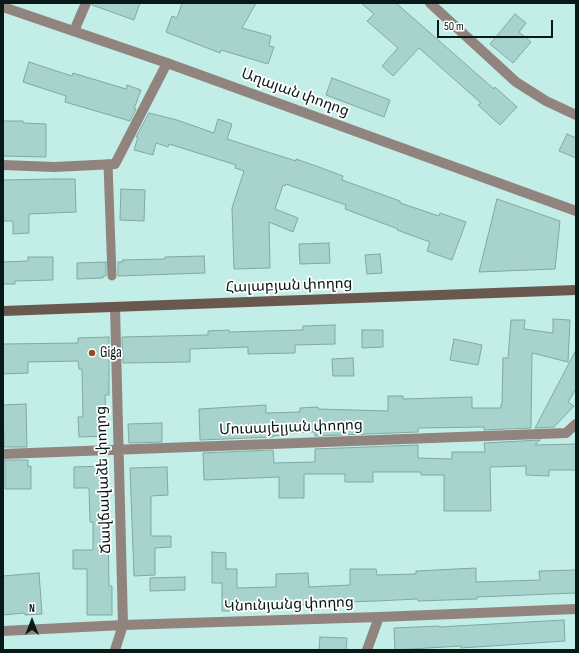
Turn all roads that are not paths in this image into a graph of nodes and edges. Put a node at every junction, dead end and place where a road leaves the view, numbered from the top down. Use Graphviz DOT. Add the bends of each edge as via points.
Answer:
graph roads {
  1 [pos="86,3"];
  2 [pos="430,3"];
  3 [pos="3,7"];
  4 [pos="74,31"];
  5 [pos="167,63"];
  6 [pos="576,115"];
  7 [pos="108,164"];
  8 [pos="3,165"];
  9 [pos="576,211"];
  10 [pos="112,276"];
  11 [pos="576,290"];
  12 [pos="115,307"];
  13 [pos="3,311"];
  14 [pos="576,424"];
  15 [pos="118,449"];
  16 [pos="3,454"];
  17 [pos="576,609"];
  18 [pos="379,617"];
  19 [pos="123,625"];
  20 [pos="3,631"];
  21 [pos="115,650"];
  22 [pos="367,650"];
  1 -- 4 [label="street"];
  2 -- 6 [label="street" via="516,82 546,101"];
  3 -- 4 [label="street, Աղայան փողոց"];
  4 -- 5 [label="street, Աղայան փողոց"];
  5 -- 7 [label="street" via="115,164"];
  5 -- 9 [label="street, Աղայան փողոց"];
  7 -- 8 [label="street" via="54,167"];
  7 -- 10 [label="lane"];
  11 -- 12 [label="main road, Հալաբյան փողոց"];
  12 -- 13 [label="main road, Հալաբյան փողոց"];
  12 -- 15 [label="street, Ճավճավաձե փողոց"];
  14 -- 15 [label="street, Մուսայելյան փողոց" via="566,433"];
  15 -- 16 [label="street, Մուսայելյան փողոց"];
  15 -- 19 [label="street, Ճավճավաձե փողոց"];
  17 -- 18 [label="street, Կնունյանց փողոց"];
  18 -- 19 [label="street, Կնունյանց փողոց"];
  18 -- 22 [label="street"];
  19 -- 20 [label="street, Կնունյանց փողոց"];
  19 -- 21 [label="street, Ճավճավաձե փողոց"];
}
